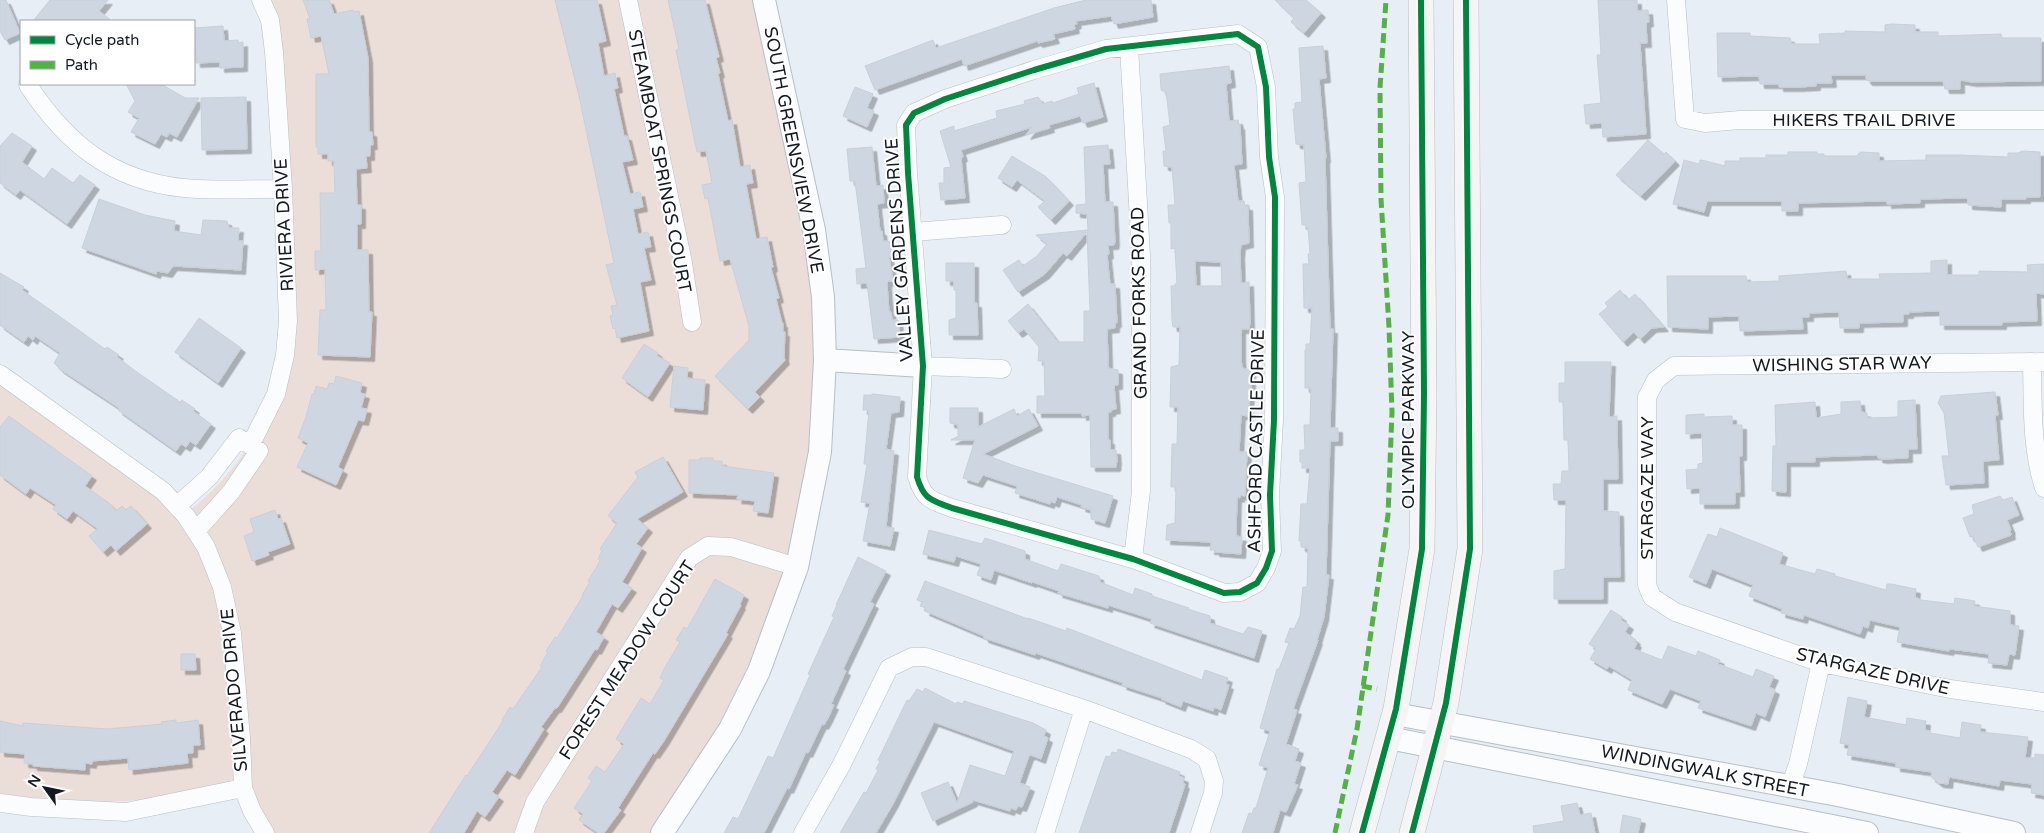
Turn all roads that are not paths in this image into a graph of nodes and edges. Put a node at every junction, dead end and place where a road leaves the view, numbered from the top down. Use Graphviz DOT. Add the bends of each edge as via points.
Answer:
graph roads {
  1 [pos="261,0"];
  2 [pos="628,0"];
  3 [pos="764,0"];
  4 [pos="1421,0"];
  5 [pos="1466,0"];
  6 [pos="1676,0"];
  7 [pos="1250,42"];
  8 [pos="1129,46"];
  9 [pos="28,85"];
  10 [pos="2044,120"];
  11 [pos="283,189"];
  12 [pos="1002,225"];
  13 [pos="913,232"];
  14 [pos="692,322"];
  15 [pos="825,360"];
  16 [pos="2038,362"];
  17 [pos="923,366"];
  18 [pos="1002,369"];
  19 [pos="0,374"];
  20 [pos="1656,380"];
  21 [pos="249,444"];
  22 [pos="2044,488"];
  23 [pos="177,506"];
  24 [pos="952,508"];
  25 [pos="196,531"];
  26 [pos="1133,559"];
  27 [pos="797,566"];
  28 [pos="1652,597"];
  29 [pos="1821,663"];
  30 [pos="2044,702"];
  31 [pos="1084,709"];
  32 [pos="1395,714"];
  33 [pos="1439,735"];
  34 [pos="1389,738"];
  35 [pos="1790,787"];
  36 [pos="243,788"];
  37 [pos="0,803"];
  38 [pos="264,833"];
  39 [pos="524,833"];
  40 [pos="662,833"];
  41 [pos="803,833"];
  42 [pos="1045,833"];
  43 [pos="1200,833"];
  44 [pos="1362,833"];
  45 [pos="1412,833"];
  46 [pos="1867,833"];
  47 [pos="2014,833"];
  1 -- 11 [label="street, RIVIERA DRIVE" via="270,20 273,44"];
  2 -- 14 [label="street, STEAMBOAT SPRINGS COURT"];
  3 -- 15 [label="street, SOUTH GREENSVIEW DRIVE" via="814,230"];
  4 -- 32 [label="main road, OLYMPIC PARKWAY" via="1422,549"];
  5 -- 33 [label="main road" via="1470,549"];
  6 -- 10 [label="street, HIKERS TRAIL DRIVE" via="1685,119 1704,123 1740,120"];
  7 -- 8 [label="street, VALLEY GARDENS DRIVE" via="1238,34"];
  7 -- 26 [label="street, ASHFORD CASTLE DRIVE" via="1258,47 1266,87 1269,157 1275,197 1272,551 1257,583 1240,592 1224,593"];
  8 -- 13 [label="street, VALLEY GARDENS DRIVE" via="1088,53 945,99 914,113 906,125"];
  8 -- 26 [label="street, GRAND FORKS ROAD" via="1141,270 1141,491"];
  9 -- 11 [label="street" via="46,111 77,144 129,175 183,188"];
  11 -- 21 [label="street, RIVIERA DRIVE" via="288,321 285,355 276,394"];
  12 -- 13 [label="street"];
  13 -- 17 [label="street, VALLEY GARDENS DRIVE"];
  15 -- 17 [label="street"];
  15 -- 27 [label="street, SOUTH GREENSVIEW DRIVE" via="820,452"];
  16 -- 20 [label="street, WISHING STAR WAY" via="1674,366"];
  16 -- 22 [label="street, WISHING STAR WAY" via="2033,430 2038,470"];
  17 -- 18 [label="street"];
  17 -- 24 [label="street, VALLEY GARDENS DRIVE" via="917,477 929,500"];
  19 -- 23 [label="street, SILVERADO DRIVE" via="163,491"];
  20 -- 28 [label="street, STARGAZE WAY" via="1647,397 1647,585"];
  21 -- 23 [label="street" via="239,438 209,477"];
  21 -- 25 [label="street" via="259,451 231,492"];
  23 -- 25 [label="street, SILVERADO DRIVE"];
  24 -- 26 [label="street, ASHFORD CASTLE DRIVE"];
  25 -- 36 [label="street, SILVERADO DRIVE" via="214,564 228,610"];
  27 -- 39 [label="street, FOREST MEADOW COURT" via="731,547 708,546 689,558 535,802"];
  27 -- 40 [label="street, SOUTH GREENSVIEW DRIVE" via="759,671 730,729"];
  28 -- 29 [label="street, STARGAZE DRIVE" via="1675,612"];
  29 -- 30 [label="street, STARGAZE DRIVE" via="1950,689"];
  29 -- 35 [label="street"];
  31 -- 41 [label="street" via="926,658 912,657 899,662 889,668 842,764"];
  31 -- 42 [label="street"];
  31 -- 43 [label="street" via="1191,749 1207,759 1214,781 1213,793"];
  32 -- 33 [label="street, WINDINGWALK STREET"];
  32 -- 34 [label="main road, OLYMPIC PARKWAY"];
  33 -- 34 [label="street, WINDINGWALK STREET"];
  33 -- 35 [label="street, WINDINGWALK STREET" via="1481,728"];
  33 -- 45 [label="main road"];
  33 -- 46 [label="street, WINDINGWALK STREET" via="1729,807"];
  34 -- 44 [label="main road, OLYMPIC PARKWAY"];
  35 -- 47 [label="street, WINDINGWALK STREET"];
  36 -- 37 [label="street" via="126,812"];
  36 -- 38 [label="street, SILVERADO DRIVE"];
}
